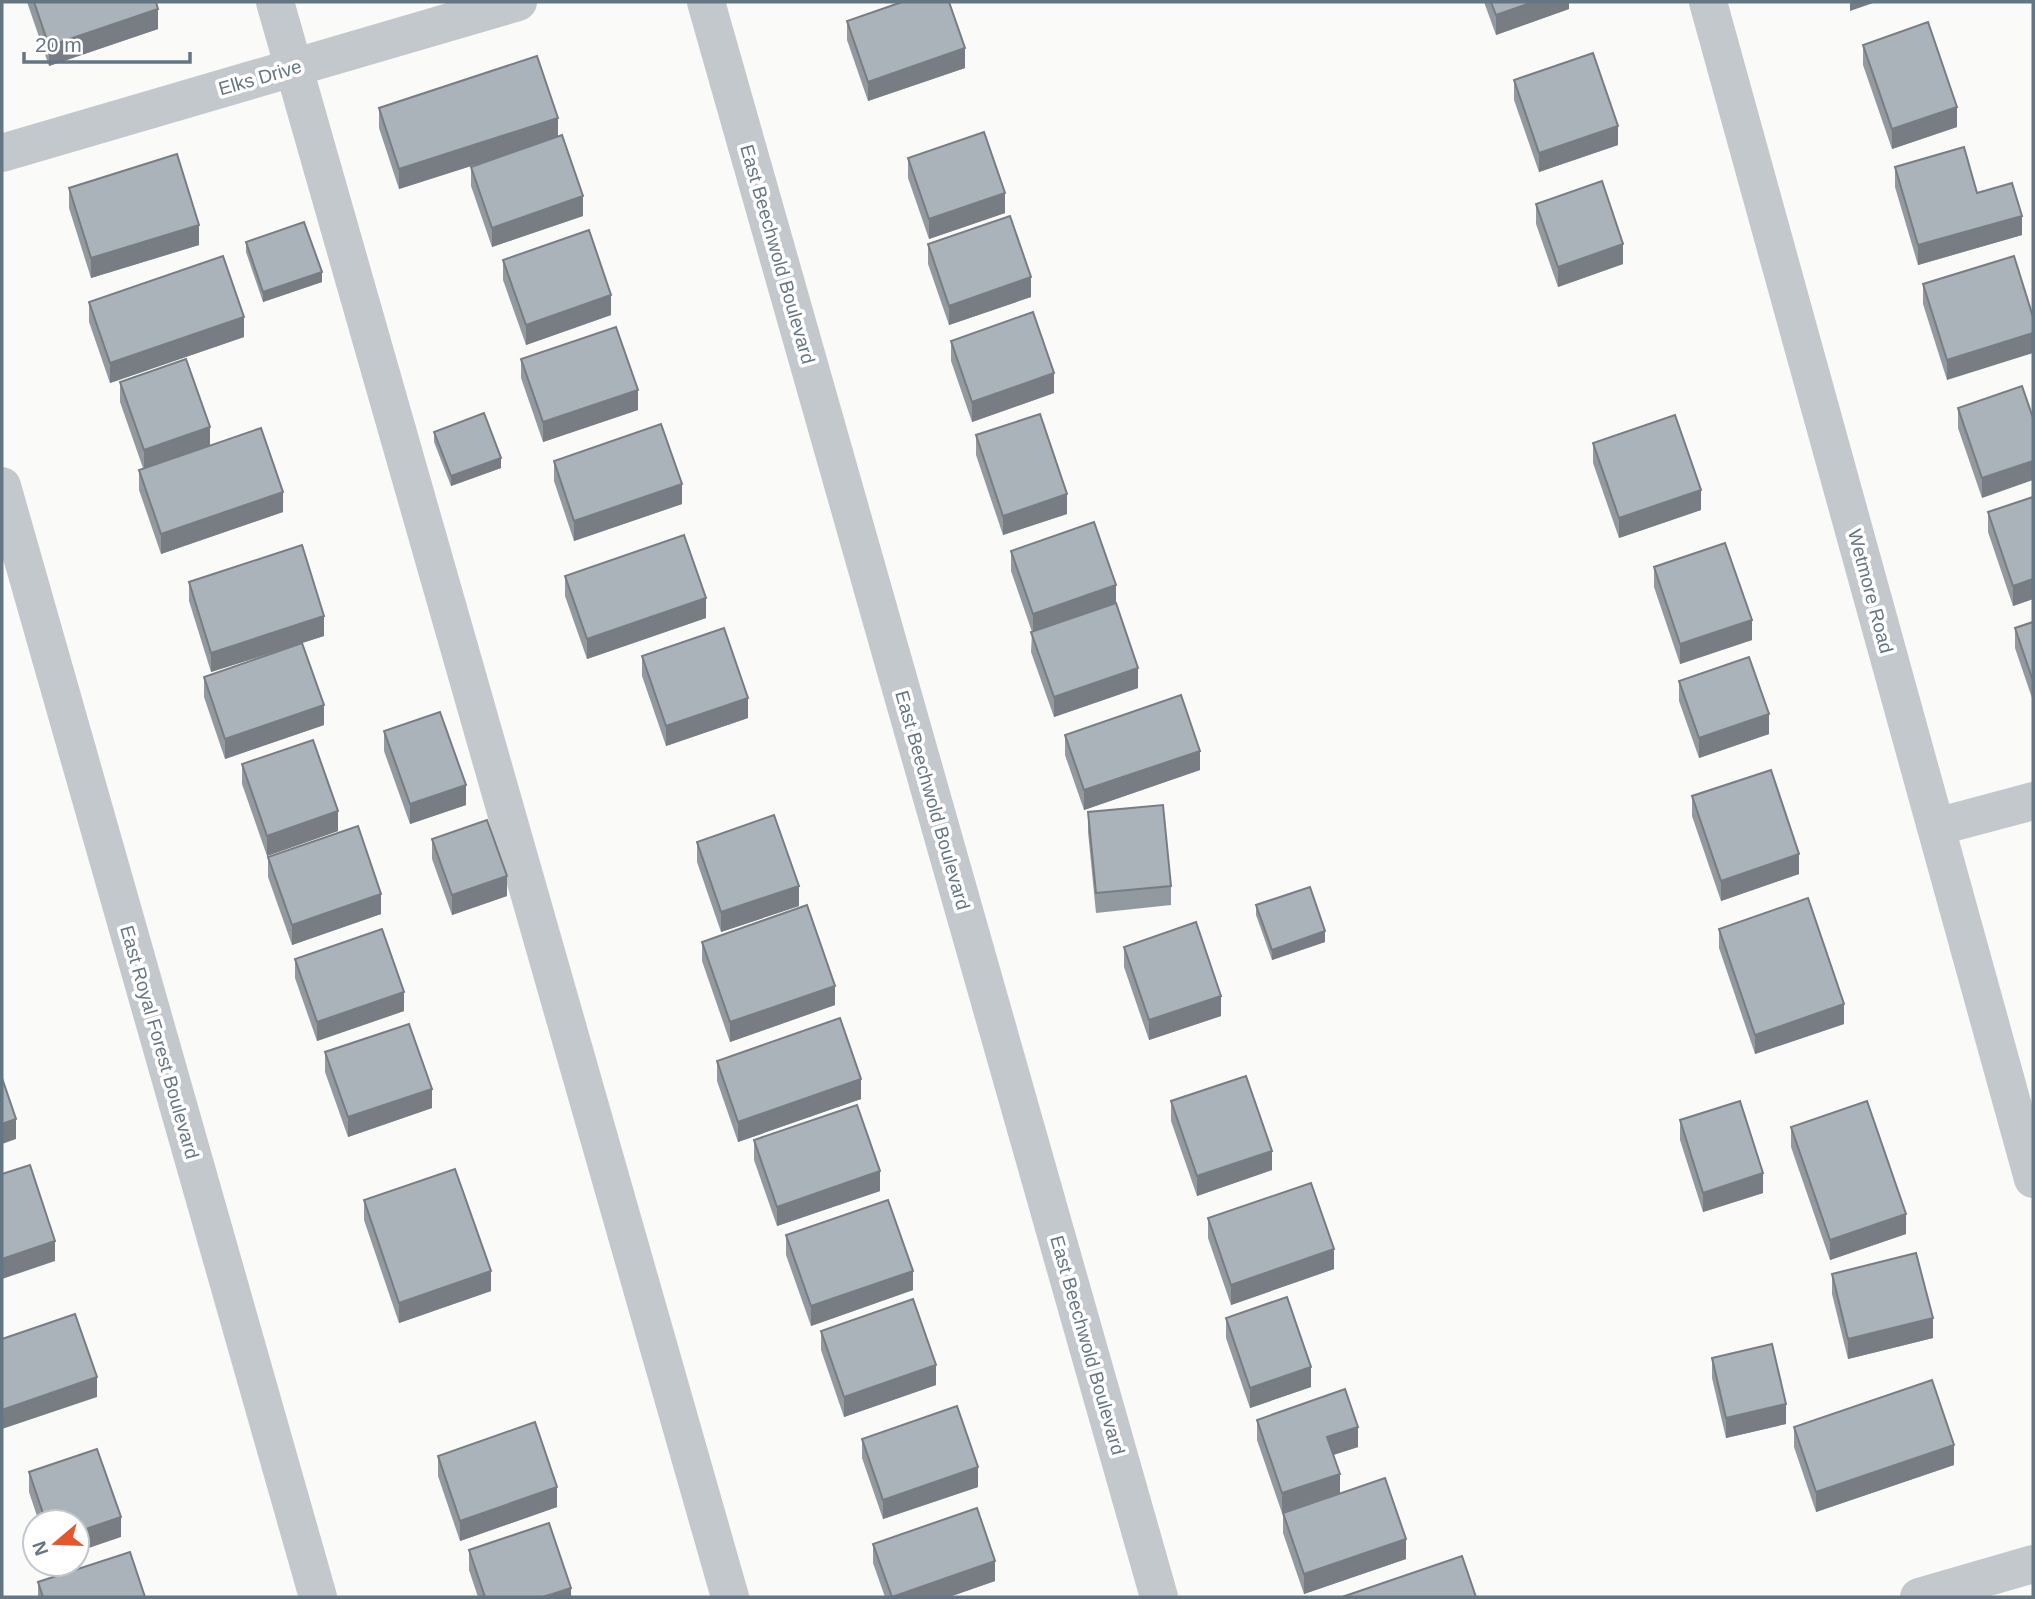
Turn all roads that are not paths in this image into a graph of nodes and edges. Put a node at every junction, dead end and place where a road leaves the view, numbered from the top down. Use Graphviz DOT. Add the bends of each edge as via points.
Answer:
graph roads {
  1 [pos="275,2"];
  2 [pos="518,2"];
  3 [pos="706,2"];
  4 [pos="1709,2"];
  5 [pos="294,68"];
  6 [pos="2,153"];
  7 [pos="2,486"];
  8 [pos="2033,801"];
  9 [pos="1936,827"];
  10 [pos="2033,1179"];
  11 [pos="2033,1564"];
  12 [pos="318,1597"];
  13 [pos="730,1597"];
  14 [pos="1159,1597"];
  15 [pos="1919,1597"];
  1 -- 5 [label="street"];
  2 -- 5 [label="street, Elks Drive"];
  3 -- 14 [label="street, East Beechwold Boulevard"];
  4 -- 9 [label="street, Wetmore Road"];
  5 -- 6 [label="street, Elks Drive"];
  5 -- 13 [label="street"];
  7 -- 12 [label="street, East Royal Forest Boulevard"];
  8 -- 9 [label="street"];
  9 -- 10 [label="street, Wetmore Road"];
  11 -- 15 [label="street"];
}
